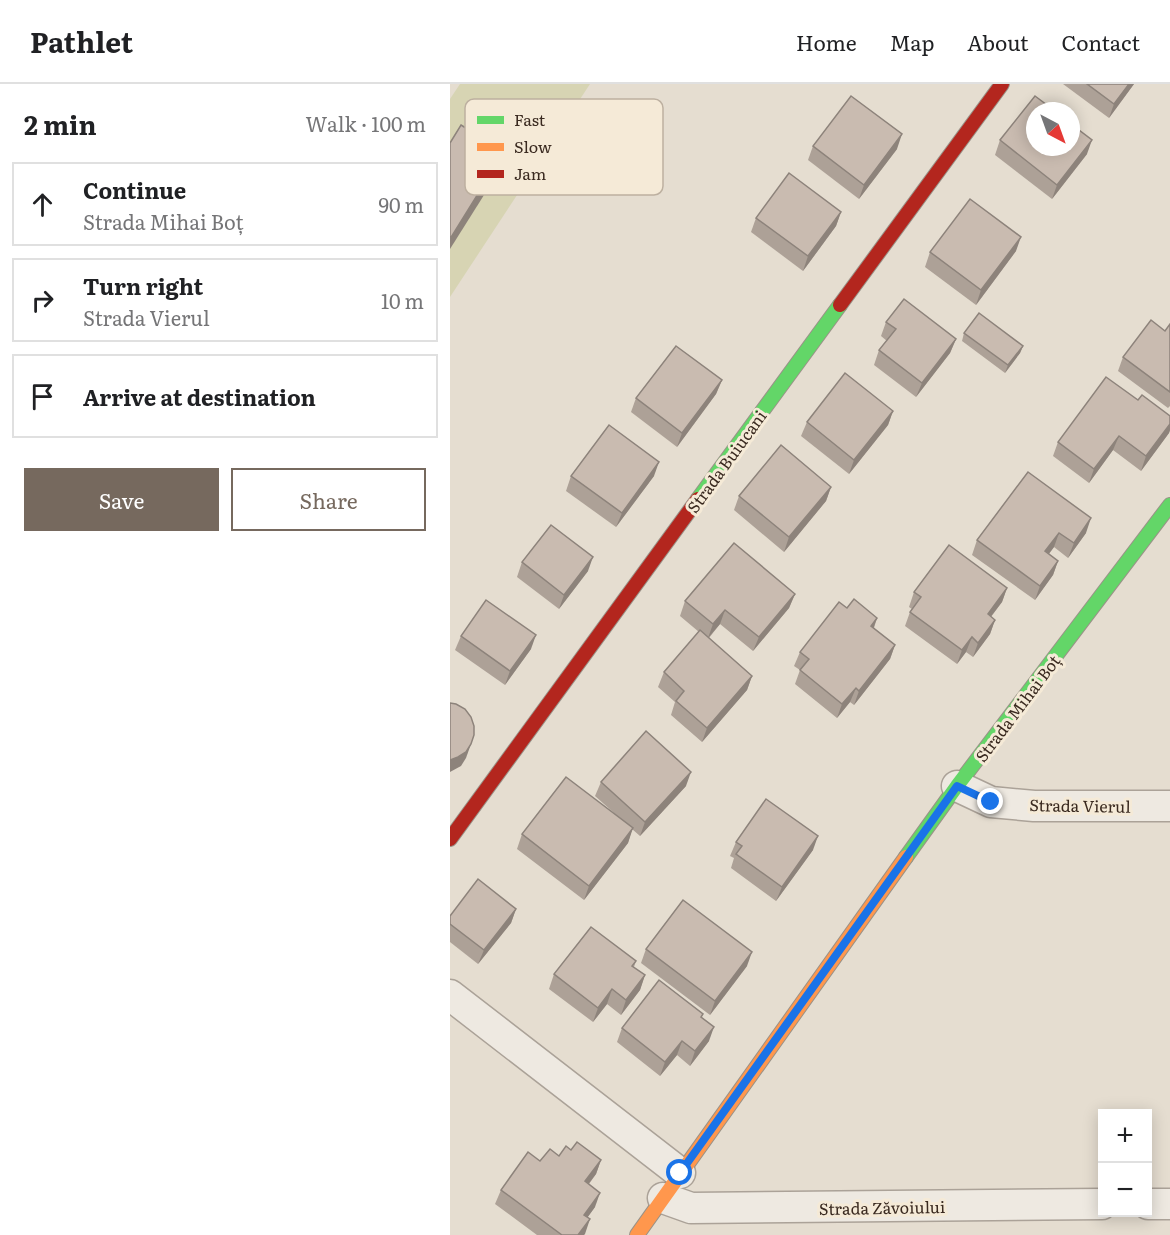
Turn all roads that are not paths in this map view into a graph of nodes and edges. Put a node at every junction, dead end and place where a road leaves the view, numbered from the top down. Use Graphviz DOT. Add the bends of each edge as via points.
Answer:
graph roads {
  1 [pos="1002,84"];
  2 [pos="1170,505"];
  3 [pos="957,786"];
  4 [pos="1170,806"];
  5 [pos="450,838"];
  6 [pos="450,995"];
  7 [pos="680,1173"];
  8 [pos="663,1198"];
  9 [pos="1098,1204"];
  10 [pos="1152,1204"];
  11 [pos="1170,1204"];
  12 [pos="637,1235"];
  1 -- 5 [label="street, Strada Buiucani"];
  2 -- 3 [label="street, Strada Mihai Boț"];
  3 -- 4 [label="street, Strada Vierul" via="991,802 1034,806"];
  3 -- 7 [label="street, Strada Mihai Boț"];
  6 -- 7 [label="street"];
  7 -- 8 [label="street, Strada Mihai Boț"];
  8 -- 9 [label="street, Strada Zăvoiului" via="691,1208"];
  8 -- 12 [label="street, Strada Mihai Boț"];
  10 -- 11 [label="street"];
}
